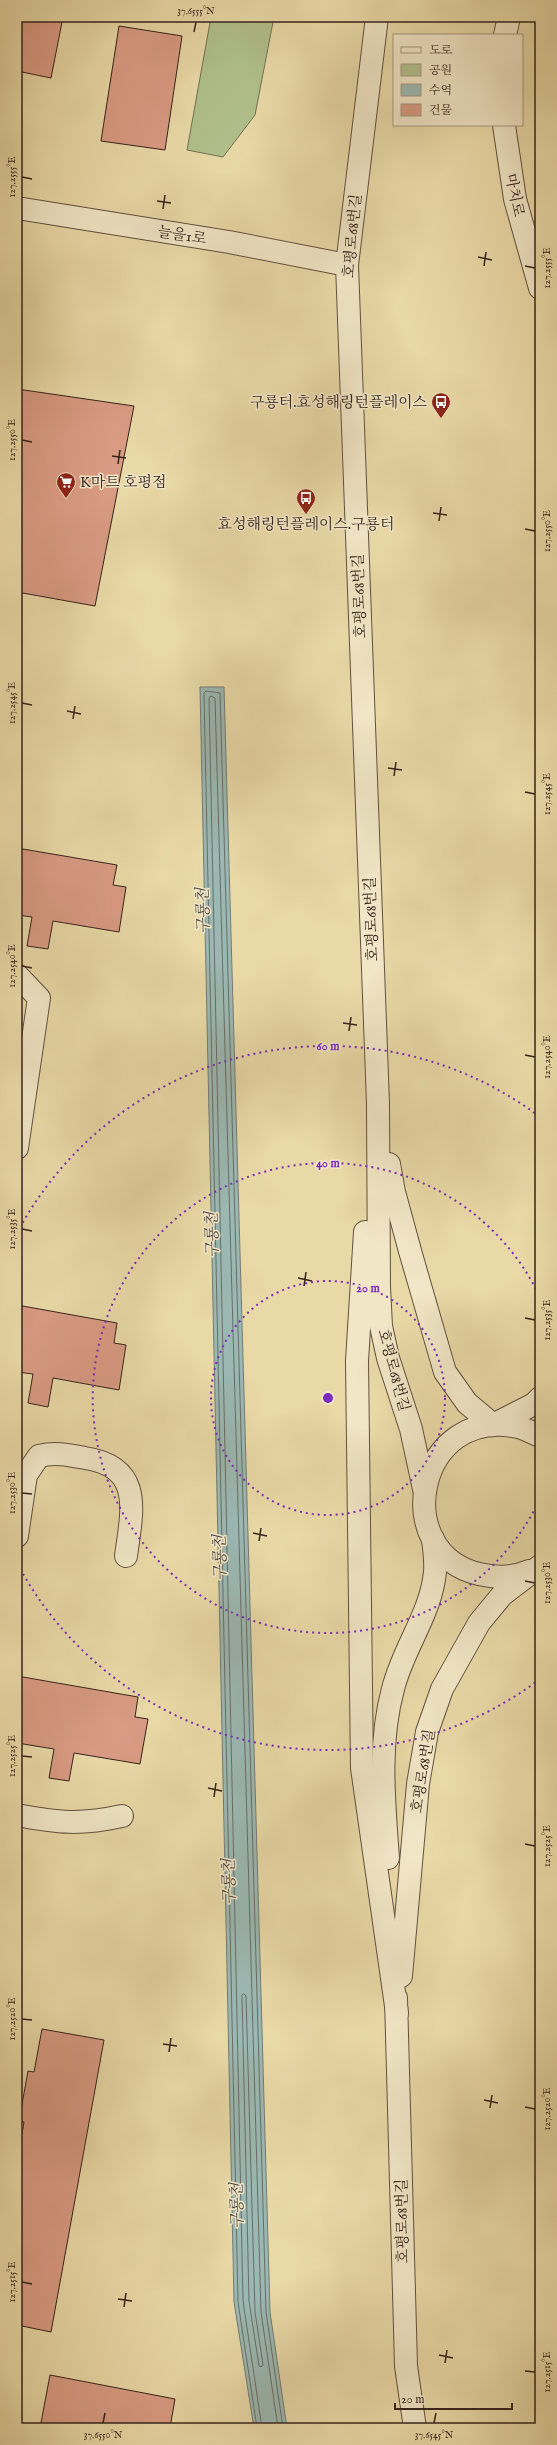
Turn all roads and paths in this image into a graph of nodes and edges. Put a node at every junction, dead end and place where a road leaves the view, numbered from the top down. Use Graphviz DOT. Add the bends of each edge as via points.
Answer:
graph roads {
  1 [pos="377,17"];
  2 [pos="509,17"];
  3 [pos="505,34"];
  4 [pos="504,126"];
  5 [pos="17,208"];
  6 [pos="347,265"];
  7 [pos="540,288"];
  8 [pos="17,975"];
  9 [pos="378,1104"];
  10 [pos="17,1148"];
  11 [pos="540,1398"];
  12 [pos="493,1425"];
  13 [pos="540,1436"];
  14 [pos="424,1489"];
  15 [pos="17,1536"];
  16 [pos="433,1539"];
  17 [pos="126,1556"];
  18 [pos="540,1566"];
  19 [pos="17,1815"];
  20 [pos="122,1816"];
  21 [pos="397,2013"];
  22 [pos="415,2428"];
  1 -- 6 [label="street, 호평로68번길"];
  2 -- 3 [label="street"];
  4 -- 7 [label="street, 마치로" via="515,199"];
  5 -- 6 [label="street, 늘을1로" via="229,242"];
  6 -- 9 [label="street, 호평로68번길"];
  8 -- 10 [label="street" via="39,998"];
  9 -- 12 [label="street, 호평로68번길" via="394,1192 445,1372 467,1403"];
  9 -- 14 [label="street, 호평로68번길" via="381,1326 397,1391 416,1447"];
  9 -- 21 [label="street" via="357,1361 362,1768"];
  11 -- 12 [label="street" via="534,1404"];
  12 -- 13 [label="street" via="518,1427"];
  12 -- 14 [label="street" via="469,1431 448,1445 432,1465"];
  14 -- 16 [label="street" via="425,1515"];
  15 -- 17 [label="street" via="26,1475 39,1456 52,1453 96,1459 119,1470 128,1486 133,1506"];
  16 -- 18 [label="street" via="449,1558 470,1572 494,1578 520,1575"];
  16 -- 21 [label="street, 호평로68번길" via="435,1571 431,1594 393,1688 384,1755"];
  18 -- 21 [label="street, 호평로68번길" via="502,1595 478,1622 442,1689 427,1732 418,1784"];
  19 -- 20 [label="street" via="55,1822 92,1823"];
  21 -- 22 [label="street, 호평로68번길" via="406,2366"];
}
